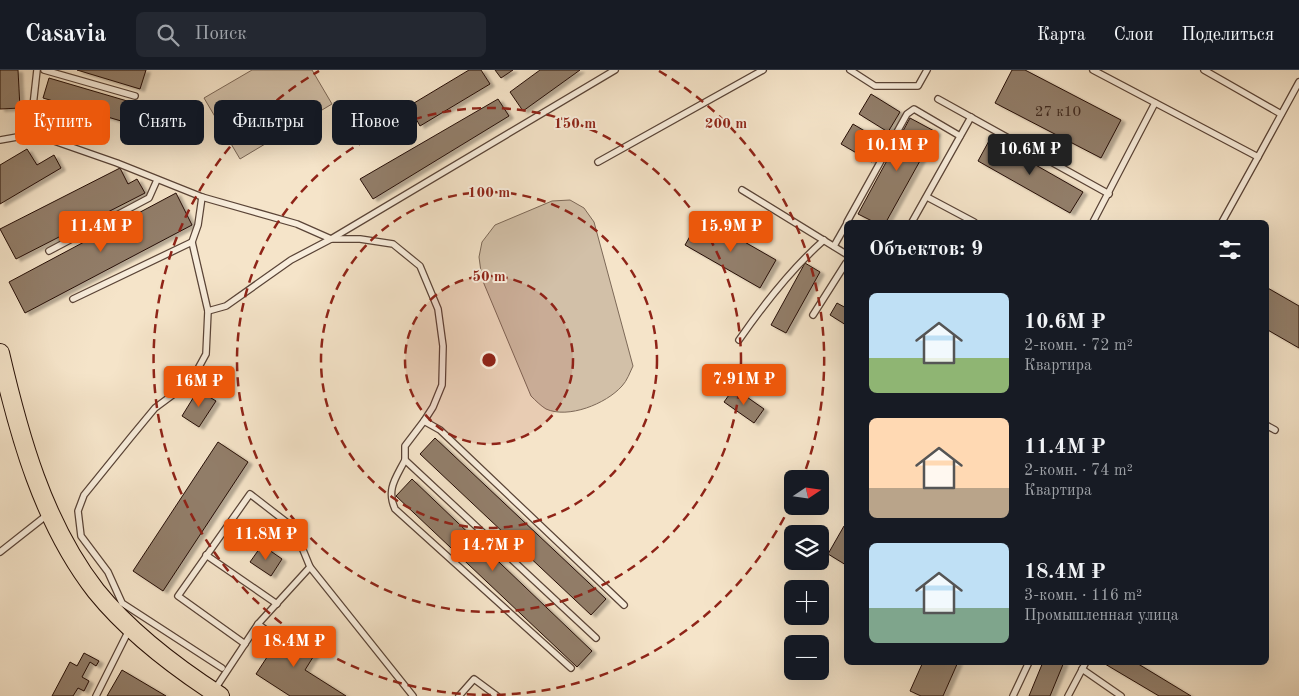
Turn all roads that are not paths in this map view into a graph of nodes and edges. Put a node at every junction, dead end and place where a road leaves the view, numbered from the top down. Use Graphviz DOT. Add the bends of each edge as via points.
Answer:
graph roads {
  1 [pos="37,70"];
  2 [pos="44,70"];
  3 [pos="615,70"];
  4 [pos="763,70"];
  5 [pos="850,70"];
  6 [pos="927,70"];
  7 [pos="1093,70"];
  8 [pos="1204,70"];
  9 [pos="605,73"];
  10 [pos="1299,82"];
  11 [pos="135,96"];
  12 [pos="938,99"];
  13 [pos="34,100"];
  14 [pos="1155,102"];
  15 [pos="1281,114"];
  16 [pos="971,117"];
  17 [pos="960,136"];
  18 [pos="15,137"];
  19 [pos="0,140"];
  20 [pos="65,145"];
  21 [pos="1258,157"];
  22 [pos="598,162"];
  23 [pos="157,180"];
  24 [pos="742,190"];
  25 [pos="1108,194"];
  26 [pos="202,197"];
  27 [pos="927,197"];
  28 [pos="849,220"];
  29 [pos="913,220"];
  30 [pos="970,220"];
  31 [pos="1094,220"];
  32 [pos="1223,220"];
  33 [pos="844,229"];
  34 [pos="331,239"];
  35 [pos="824,240"];
  36 [pos="192,242"];
  37 [pos="834,246"];
  38 [pos="49,251"];
  39 [pos="844,253"];
  40 [pos="844,266"];
  41 [pos="73,299"];
  42 [pos="208,311"];
  43 [pos="813,315"];
  44 [pos="739,340"];
  45 [pos="0,353"];
  46 [pos="424,421"];
  47 [pos="1269,427"];
  48 [pos="1275,430"];
  49 [pos="405,460"];
  50 [pos="50,512"];
  51 [pos="0,552"];
  52 [pos="206,555"];
  53 [pos="310,567"];
  54 [pos="276,604"];
  55 [pos="624,606"];
  56 [pos="258,624"];
  57 [pos="130,628"];
  58 [pos="274,637"];
  59 [pos="596,638"];
  60 [pos="245,644"];
  61 [pos="1028,665"];
  62 [pos="1084,665"];
  63 [pos="222,668"];
  64 [pos="571,668"];
  65 [pos="1082,670"];
  66 [pos="217,694"];
  67 [pos="96,696"];
  68 [pos="414,696"];
  69 [pos="459,696"];
  70 [pos="497,696"];
  71 [pos="1013,696"];
  72 [pos="1068,696"];
  73 [pos="1121,696"];
  1 -- 13 [label="lane"];
  2 -- 11 [label="lane"];
  3 -- 9 [label="lane"];
  4 -- 22 [label="lane"];
  5 -- 6 [label="lane" via="875,86 918,86"];
  7 -- 14 [label="lane"];
  8 -- 15 [label="lane"];
  9 -- 34 [label="lane"];
  10 -- 15 [label="lane"];
  12 -- 16 [label="lane"];
  14 -- 21 [label="lane"];
  14 -- 25 [label="lane"];
  15 -- 21 [label="lane"];
  16 -- 17 [label="lane"];
  16 -- 25 [label="lane"];
  17 -- 27 [label="lane"];
  17 -- 28 [label="lane" via="914,109 908,114"];
  18 -- 19 [label="lane"];
  20 -- 23 [label="lane"];
  21 -- 32 [label="lane"];
  23 -- 26 [label="lane"];
  23 -- 38 [label="lane" via="149,198"];
  24 -- 35 [label="lane"];
  25 -- 31 [label="lane"];
  26 -- 34 [label="lane" via="297,224"];
  26 -- 36 [label="lane"];
  27 -- 29 [label="lane"];
  27 -- 30 [label="lane"];
  33 -- 37 [label="lane"];
  34 -- 42 [label="lane" via="291,260 226,306"];
  34 -- 46 [label="lane" via="360,238 393,244 420,266 438,309 443,346 442,385"];
  35 -- 37 [label="lane"];
  35 -- 44 [label="lane" via="779,287"];
  36 -- 41 [label="lane"];
  36 -- 42 [label="lane"];
  37 -- 39 [label="lane"];
  40 -- 43 [label="lane"];
  42 -- 63 [label="lane" via="206,354 194,376 155,408 84,495 78,511 81,536 108,572 122,602"];
  45 -- 50 [label="main road" via="12,406"];
  46 -- 49 [label="lane" via="405,446"];
  46 -- 55 [label="lane" via="440,430"];
  47 -- 48 [label="lane"];
  49 -- 59 [label="lane"];
  49 -- 64 [label="lane" via="391,488 395,509"];
  50 -- 51 [label="lane"];
  50 -- 57 [label="main road" via="68,548 96,591"];
  52 -- 53 [label="lane" via="250,494 294,528"];
  52 -- 54 [label="lane"];
  52 -- 60 [label="lane" via="178,596"];
  53 -- 54 [label="lane"];
  53 -- 68 [label="lane"];
  54 -- 56 [label="lane"];
  56 -- 58 [label="lane"];
  56 -- 60 [label="lane"];
  57 -- 66 [label="main road"];
  57 -- 67 [label="lane"];
  60 -- 66 [label="lane"];
  61 -- 71 [label="lane"];
  62 -- 65 [label="lane"];
  65 -- 72 [label="lane"];
  65 -- 73 [label="lane"];
  69 -- 70 [label="lane" via="474,679"];
}
